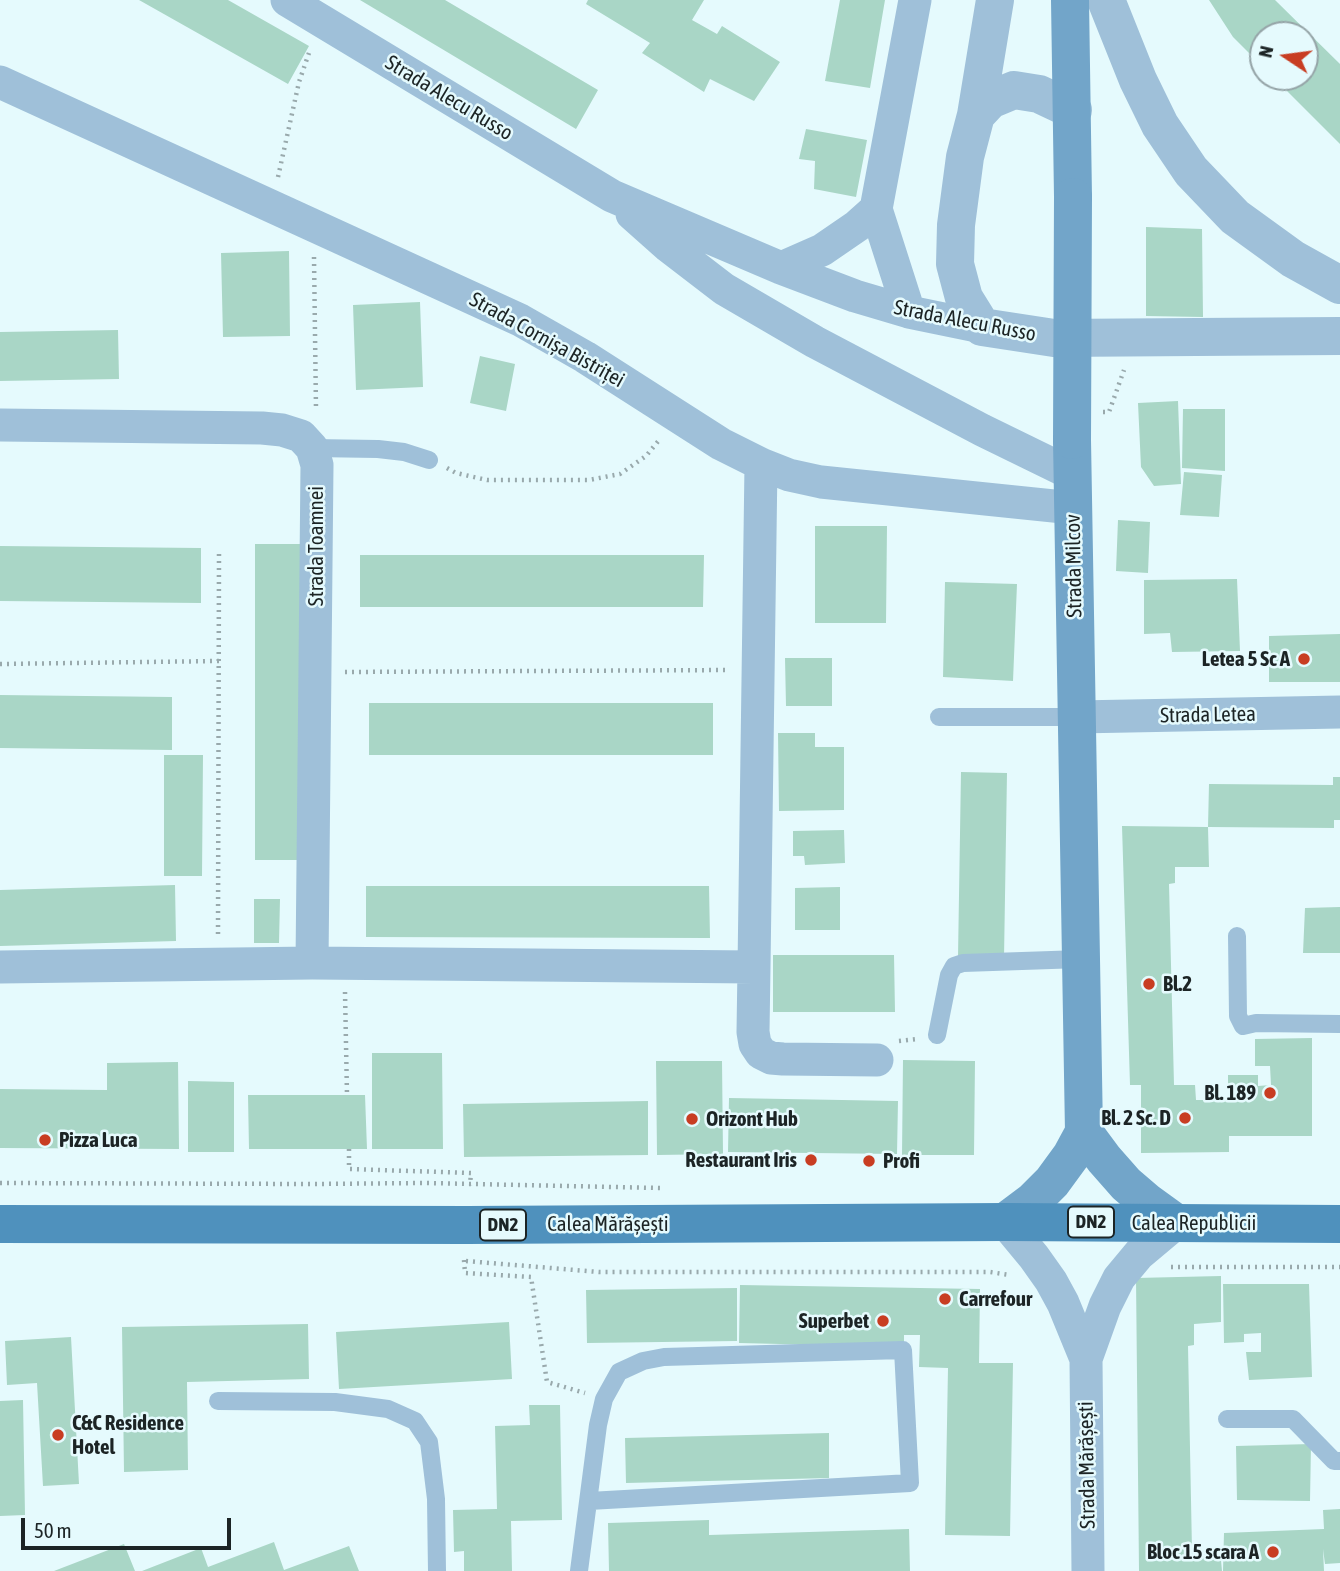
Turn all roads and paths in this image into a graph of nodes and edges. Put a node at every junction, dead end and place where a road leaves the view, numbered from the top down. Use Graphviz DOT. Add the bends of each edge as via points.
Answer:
graph roads {
  1 [pos="915,0"];
  2 [pos="995,0"];
  3 [pos="1070,0"];
  4 [pos="1106,0"];
  5 [pos="290,1"];
  6 [pos="0,82"];
  7 [pos="299,82"];
  8 [pos="1073,110"];
  9 [pos="975,115"];
  10 [pos="277,181"];
  11 [pos="612,196"];
  12 [pos="876,209"];
  13 [pos="314,226"];
  14 [pos="781,268"];
  15 [pos="1340,285"];
  16 [pos="909,313"];
  17 [pos="982,327"];
  18 [pos="1340,336"];
  19 [pos="1124,369"];
  20 [pos="1109,412"];
  21 [pos="678,416"];
  22 [pos="0,425"];
  23 [pos="306,442"];
  24 [pos="429,460"];
  25 [pos="761,464"];
  26 [pos="1072,474"];
  27 [pos="219,554"];
  28 [pos="219,661"];
  29 [pos="0,664"];
  30 [pos="758,669"];
  31 [pos="316,672"];
  32 [pos="1340,712"];
  33 [pos="939,717"];
  34 [pos="1077,717"];
  35 [pos="1237,936"];
  36 [pos="1081,959"];
  37 [pos="328,963"];
  38 [pos="218,964"];
  39 [pos="0,967"];
  40 [pos="754,967"];
  41 [pos="1340,1024"];
  42 [pos="937,1035"];
  43 [pos="877,1060"];
  44 [pos="347,1095"];
  45 [pos="1084,1132"];
  46 [pos="349,1149"];
  47 [pos="0,1183"];
  48 [pos="464,1183"];
  49 [pos="1006,1222"];
  50 [pos="1176,1223"];
  51 [pos="0,1224"];
  52 [pos="1340,1224"];
  53 [pos="466,1243"];
  54 [pos="990,1272"];
  55 [pos="1086,1359"];
  56 [pos="604,1399"];
  57 [pos="218,1401"];
  58 [pos="1227,1419"];
  59 [pos="1340,1461"];
  60 [pos="589,1502"];
  61 [pos="438,1571"];
  62 [pos="579,1571"];
  63 [pos="1088,1571"];
  1 -- 12 [label="street"];
  2 -- 9 [label="street"];
  3 -- 8 [label="main road, Strada Milcov"];
  4 -- 15 [label="street" via="1160,125 1191,172 1235,217 1293,259"];
  5 -- 11 [label="street, Strada Alecu Russo"];
  6 -- 13 [label="street, Strada Cornișa Bistriței"];
  7 -- 10 [label="path"];
  8 -- 9 [label="street" via="1039,94 1014,90 990,100"];
  8 -- 26 [label="main road, Strada Milcov, bridge"];
  9 -- 17 [label="street" via="965,157 955,264 964,298"];
  11 -- 14 [label="street, Strada Alecu Russo"];
  11 -- 26 [label="street, Strada Alecu Russo" via="724,289 815,342"];
  12 -- 14 [label="street" via="822,250"];
  12 -- 16 [label="street"];
  13 -- 21 [label="street, Strada Cornișa Bistriței" via="520,320"];
  13 -- 23 [label="path" via="316,417"];
  14 -- 16 [label="street, Strada Alecu Russo"];
  16 -- 17 [label="street, Strada Alecu Russo"];
  17 -- 18 [label="street, Strada Alecu Russo" via="1054,338"];
  19 -- 20 [label="path"];
  21 -- 24 [label="path" via="646,456 620,474 589,480 487,480"];
  21 -- 25 [label="street, Strada Cornișa Bistriței"];
  22 -- 23 [label="street" via="262,428 282,430"];
  23 -- 24 [label="lane" via="404,452"];
  23 -- 31 [label="street, Strada Toamnei" via="317,465"];
  25 -- 26 [label="street, Strada Cornișa Bistriței" via="821,482"];
  25 -- 30 [label="street"];
  26 -- 34 [label="main road, Strada Milcov"];
  27 -- 28 [label="path"];
  28 -- 29 [label="path"];
  28 -- 38 [label="path"];
  30 -- 31 [label="path"];
  30 -- 40 [label="street"];
  31 -- 37 [label="street, Strada Toamnei"];
  32 -- 34 [label="street, Strada Letea"];
  33 -- 34 [label="lane"];
  34 -- 36 [label="main road, Strada Milcov"];
  35 -- 41 [label="lane" via="1238,1016 1243,1026"];
  36 -- 42 [label="lane" via="954,966"];
  36 -- 45 [label="main road, Strada Milcov"];
  37 -- 38 [label="street"];
  37 -- 40 [label="street"];
  37 -- 44 [label="path"];
  38 -- 39 [label="street"];
  40 -- 43 [label="street" via="753,1032 761,1053 783,1059"];
  45 -- 49 [label="main road" via="1052,1182"];
  45 -- 50 [label="main road" via="1126,1184"];
  46 -- 53 [label="path" via="349,1169 471,1173"];
  47 -- 48 [label="path"];
  49 -- 50 [label="main road, Calea Republicii / DN2"];
  49 -- 53 [label="main road, Calea Mărășești / DN2"];
  49 -- 55 [label="street, Strada Mărășești" via="1051,1281"];
  50 -- 52 [label="main road, Calea Republicii / DN2"];
  50 -- 55 [label="street, Strada Mărășești" via="1119,1278"];
  51 -- 53 [label="main road, Calea Mărășești / DN2"];
  53 -- 54 [label="path" via="599,1272"];
  53 -- 56 [label="path" via="465,1273 531,1277 547,1382"];
  55 -- 63 [label="street, Strada Mărășești"];
  56 -- 60 [label="lane"];
  56 -- 60 [label="lane" via="619,1372 664,1357 903,1350 910,1483"];
  57 -- 61 [label="lane" via="335,1402 388,1409 415,1420 429,1442"];
  58 -- 59 [label="lane" via="1293,1419 1334,1461"];
  60 -- 62 [label="lane"];
}
